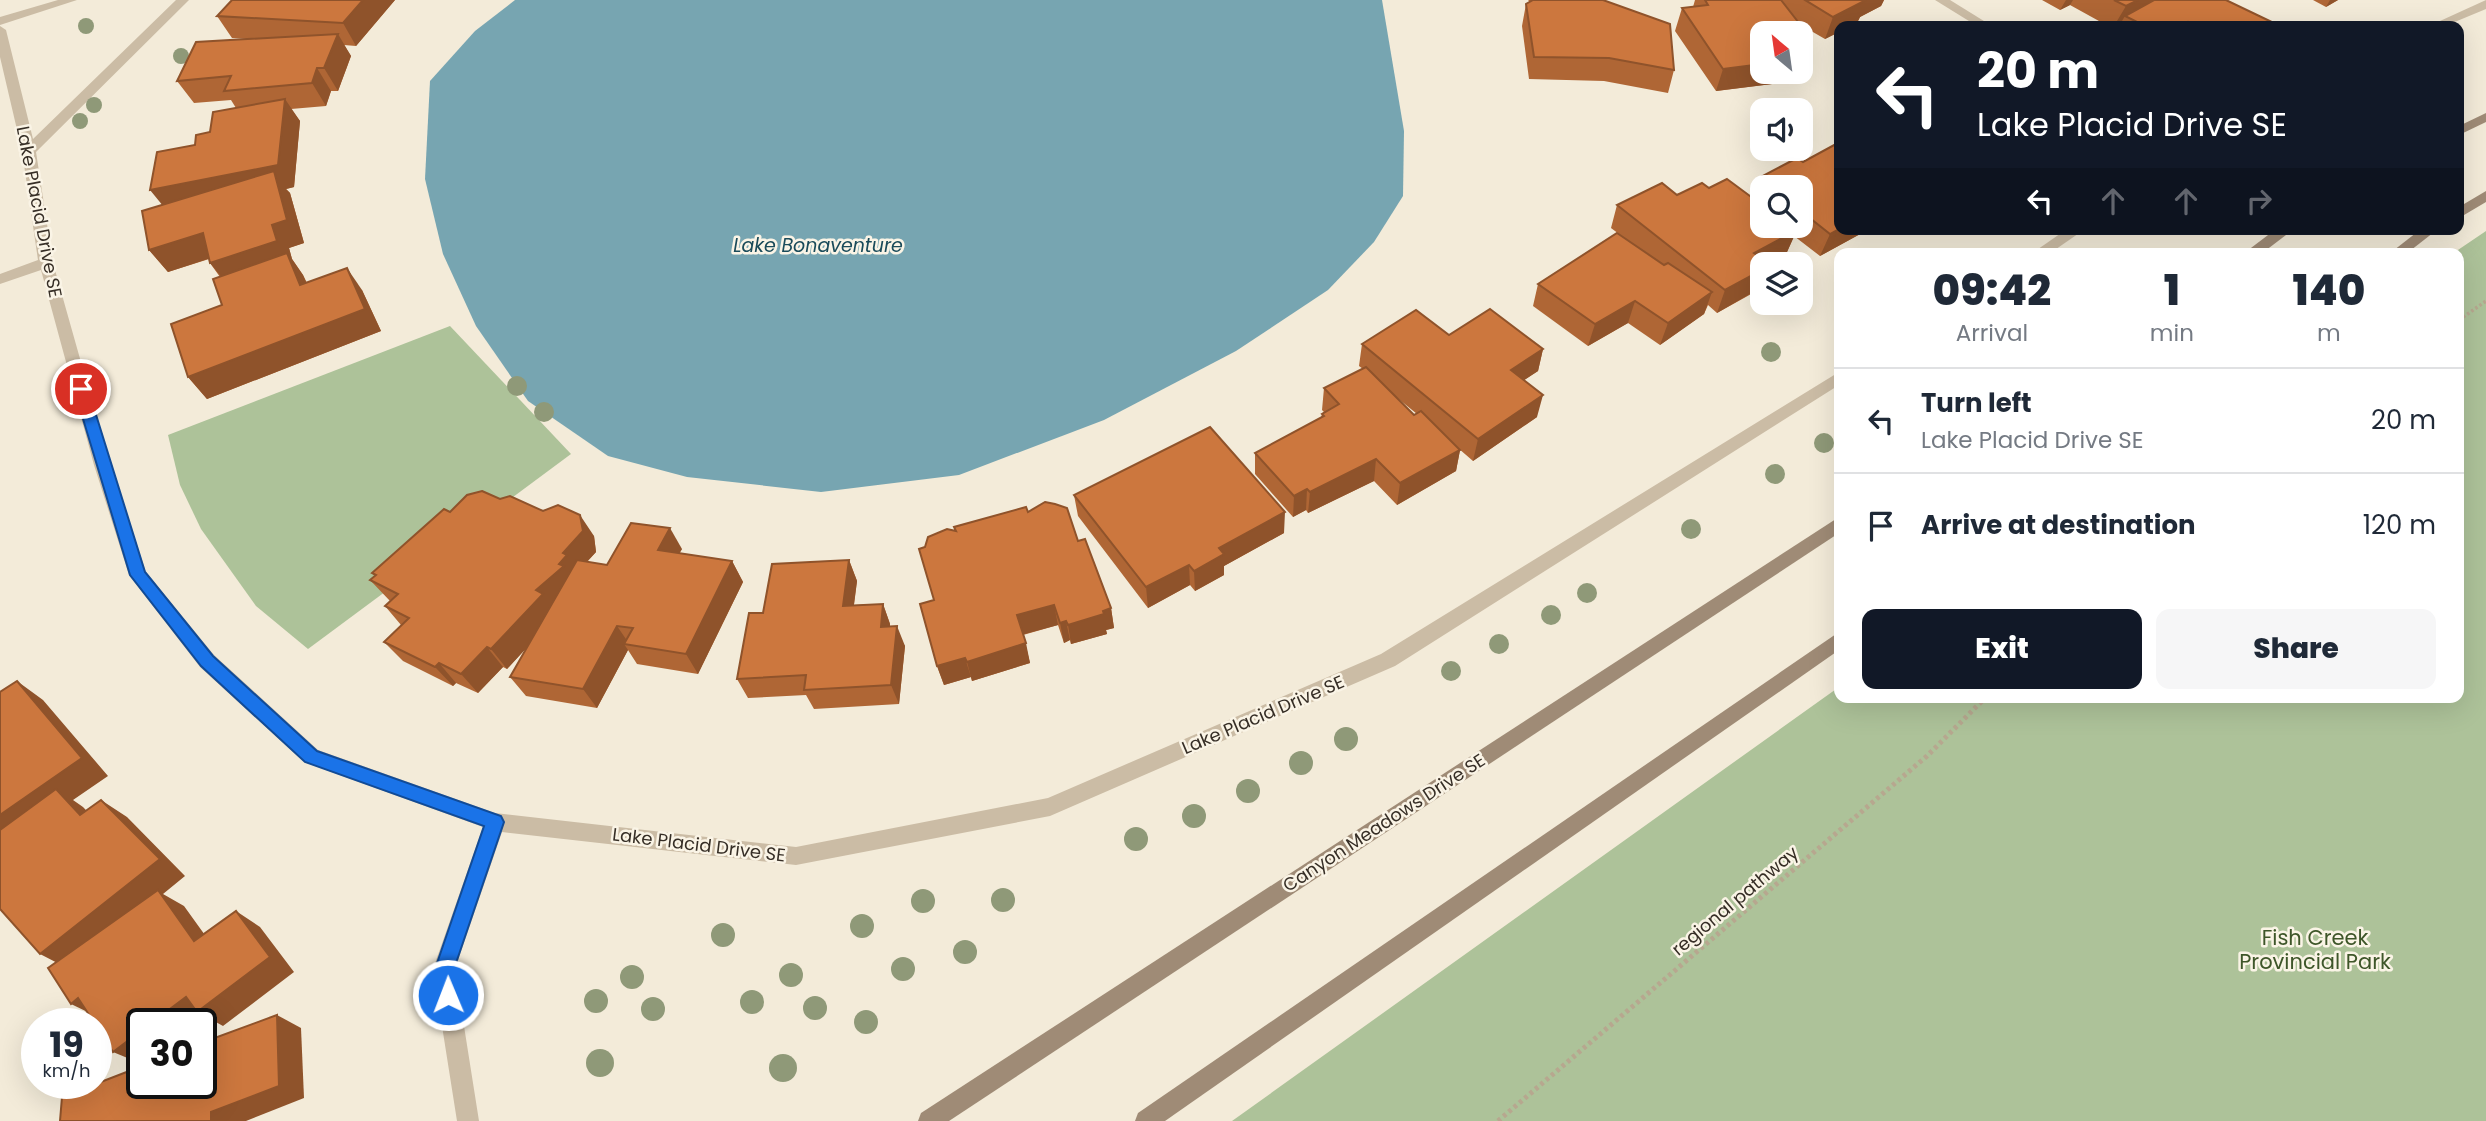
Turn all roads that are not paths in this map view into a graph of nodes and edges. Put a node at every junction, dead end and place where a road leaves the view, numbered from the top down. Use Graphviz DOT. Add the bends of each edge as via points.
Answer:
graph roads {
  1 [pos="71,0"];
  2 [pos="183,0"];
  3 [pos="1941,0"];
  4 [pos="2486,4"];
  5 [pos="1977,21"];
  6 [pos="2447,21"];
  7 [pos="0,22"];
  8 [pos="0,30"];
  9 [pos="2486,117"];
  10 [pos="2464,128"];
  11 [pos="29,151"];
  12 [pos="2486,196"];
  13 [pos="2464,210"];
  14 [pos="2068,235"];
  15 [pos="2278,235"];
  16 [pos="2423,235"];
  17 [pos="2048,248"];
  18 [pos="2259,248"];
  19 [pos="2404,248"];
  20 [pos="46,263"];
  21 [pos="0,279"];
  22 [pos="1834,381"];
  23 [pos="1834,527"];
  24 [pos="1834,643"];
  25 [pos="495,822"];
  26 [pos="468,1121"];
  27 [pos="929,1121"];
  28 [pos="1146,1121"];
  1 -- 7 [label="street"];
  2 -- 11 [label="street"];
  3 -- 5 [label="street"];
  4 -- 6 [label="street"];
  8 -- 11 [label="street, Lake Placid Drive SE"];
  9 -- 10 [label="main road"];
  11 -- 20 [label="street, Lake Placid Drive SE"];
  12 -- 13 [label="main road"];
  14 -- 17 [label="street"];
  15 -- 18 [label="main road"];
  16 -- 19 [label="main road"];
  20 -- 21 [label="street"];
  20 -- 25 [label="street, Lake Placid Drive SE" via="138,575 207,661 311,756"];
  22 -- 25 [label="street, Lake Placid Drive SE" via="1388,660 1050,807 796,856"];
  23 -- 27 [label="main road, Canyon Meadows Drive SE"];
  24 -- 28 [label="main road"];
  25 -- 26 [label="street" via="444,969"];
}
